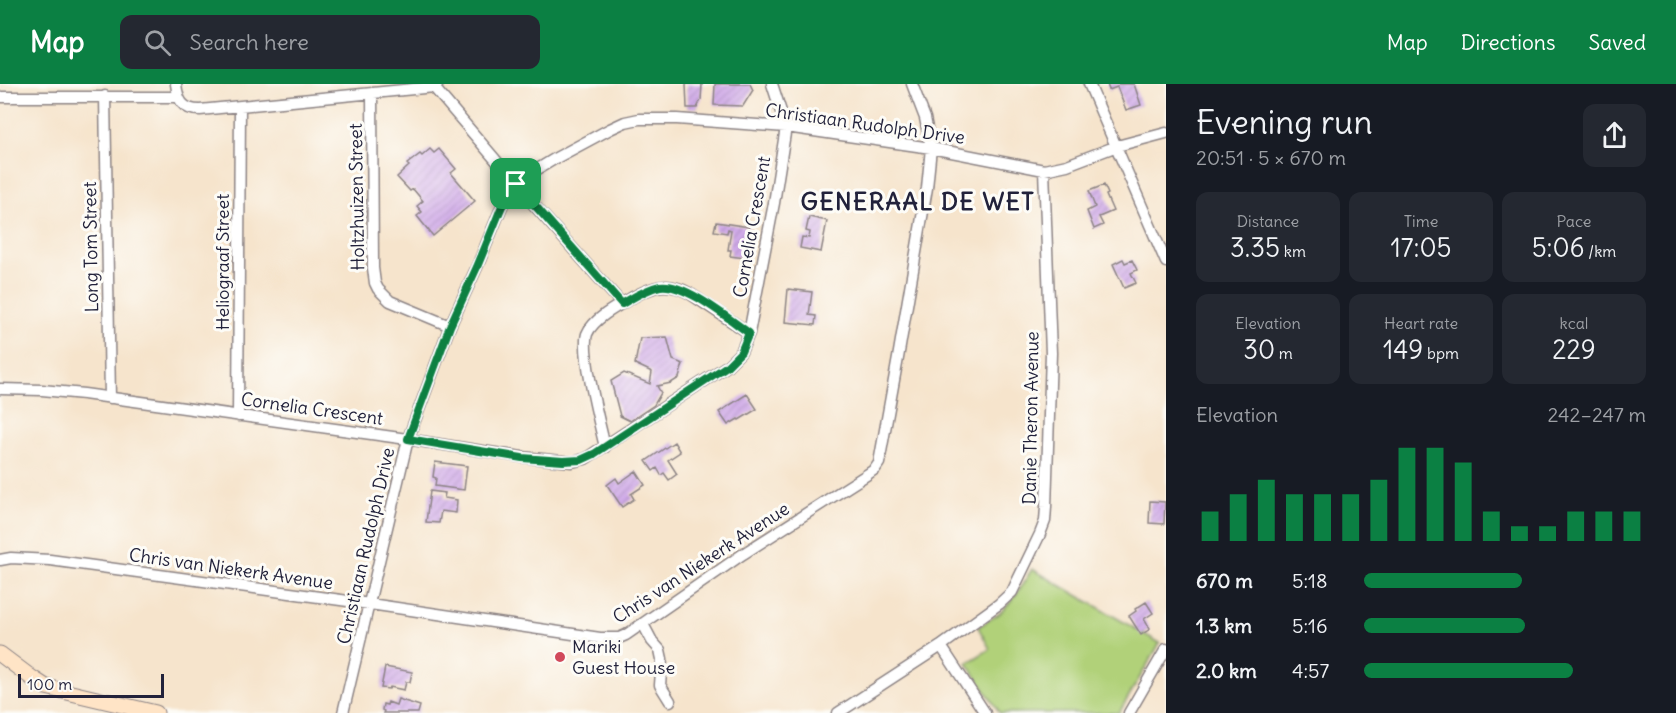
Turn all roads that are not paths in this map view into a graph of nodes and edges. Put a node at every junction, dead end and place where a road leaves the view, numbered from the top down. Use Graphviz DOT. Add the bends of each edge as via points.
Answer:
graph roads {
  1 [pos="176,84"];
  2 [pos="772,84"];
  3 [pos="912,84"];
  4 [pos="1089,84"];
  5 [pos="434,85"];
  6 [pos="372,93"];
  7 [pos="105,96"];
  8 [pos="0,97"];
  9 [pos="177,97"];
  10 [pos="240,107"];
  11 [pos="786,127"];
  12 [pos="1166,133"];
  13 [pos="1117,146"];
  14 [pos="931,148"];
  15 [pos="1044,170"];
  16 [pos="516,184"];
  17 [pos="1166,262"];
  18 [pos="622,304"];
  19 [pos="450,326"];
  20 [pos="749,333"];
  21 [pos="0,389"];
  22 [pos="110,398"];
  23 [pos="238,416"];
  24 [pos="408,439"];
  25 [pos="605,447"];
  26 [pos="0,560"];
  27 [pos="370,604"];
  28 [pos="643,624"];
  29 [pos="941,646"];
  30 [pos="1166,649"];
  31 [pos="0,654"];
  32 [pos="670,701"];
  33 [pos="156,713"];
  34 [pos="343,713"];
  35 [pos="838,713"];
  36 [pos="985,713"];
  37 [pos="1129,713"];
  1 -- 9 [label="street"];
  2 -- 11 [label="street, Cornelia Crescent"];
  3 -- 14 [label="street, Chris van Niekerk Avenue" via="929,130"];
  4 -- 13 [label="street"];
  5 -- 6 [label="street"];
  5 -- 16 [label="street"];
  6 -- 10 [label="street"];
  6 -- 19 [label="street, Holtzhuizen Street" via="375,283 390,301"];
  7 -- 8 [label="street"];
  7 -- 9 [label="street"];
  7 -- 22 [label="street, Long Tom Street"];
  9 -- 10 [label="street" via="192,110"];
  10 -- 23 [label="street, Heliograaf Street"];
  11 -- 14 [label="street, Christiaan Rudolph Drive"];
  11 -- 16 [label="street, Christiaan Rudolph Drive" via="677,119 632,120 556,158"];
  11 -- 20 [label="street, Cornelia Crescent"];
  12 -- 13 [label="street, Christiaan Rudolph Drive"];
  13 -- 15 [label="street, Christiaan Rudolph Drive"];
  13 -- 17 [label="street"];
  14 -- 15 [label="street, Christiaan Rudolph Drive"];
  14 -- 28 [label="street, Chris van Niekerk Avenue" via="879,463"];
  15 -- 29 [label="street, Danie Theron Avenue" via="1050,353 1045,521 1012,592"];
  16 -- 18 [label="street"];
  16 -- 19 [label="street, Christiaan Rudolph Drive" via="502,206"];
  18 -- 20 [label="street" via="658,286 674,287"];
  18 -- 25 [label="street" via="593,325 586,341"];
  19 -- 24 [label="street, Christiaan Rudolph Drive"];
  20 -- 25 [label="street, Cornelia Crescent" via="733,361"];
  21 -- 22 [label="street, Cornelia Crescent"];
  22 -- 23 [label="street, Cornelia Crescent"];
  23 -- 24 [label="street, Cornelia Crescent"];
  24 -- 25 [label="street, Cornelia Crescent" via="572,462"];
  24 -- 27 [label="street, Christiaan Rudolph Drive"];
  26 -- 27 [label="street, Chris van Niekerk Avenue" via="50,560"];
  27 -- 28 [label="street, Chris van Niekerk Avenue" via="612,639"];
  27 -- 34 [label="street, Christiaan Rudolph Drive"];
  28 -- 32 [label="street" via="660,651 660,685"];
  29 -- 35 [label="street, Danie Theron Avenue"];
  29 -- 36 [label="street"];
  30 -- 37 [label="street"];
  31 -- 33 [label="street" via="46,687"];
}
